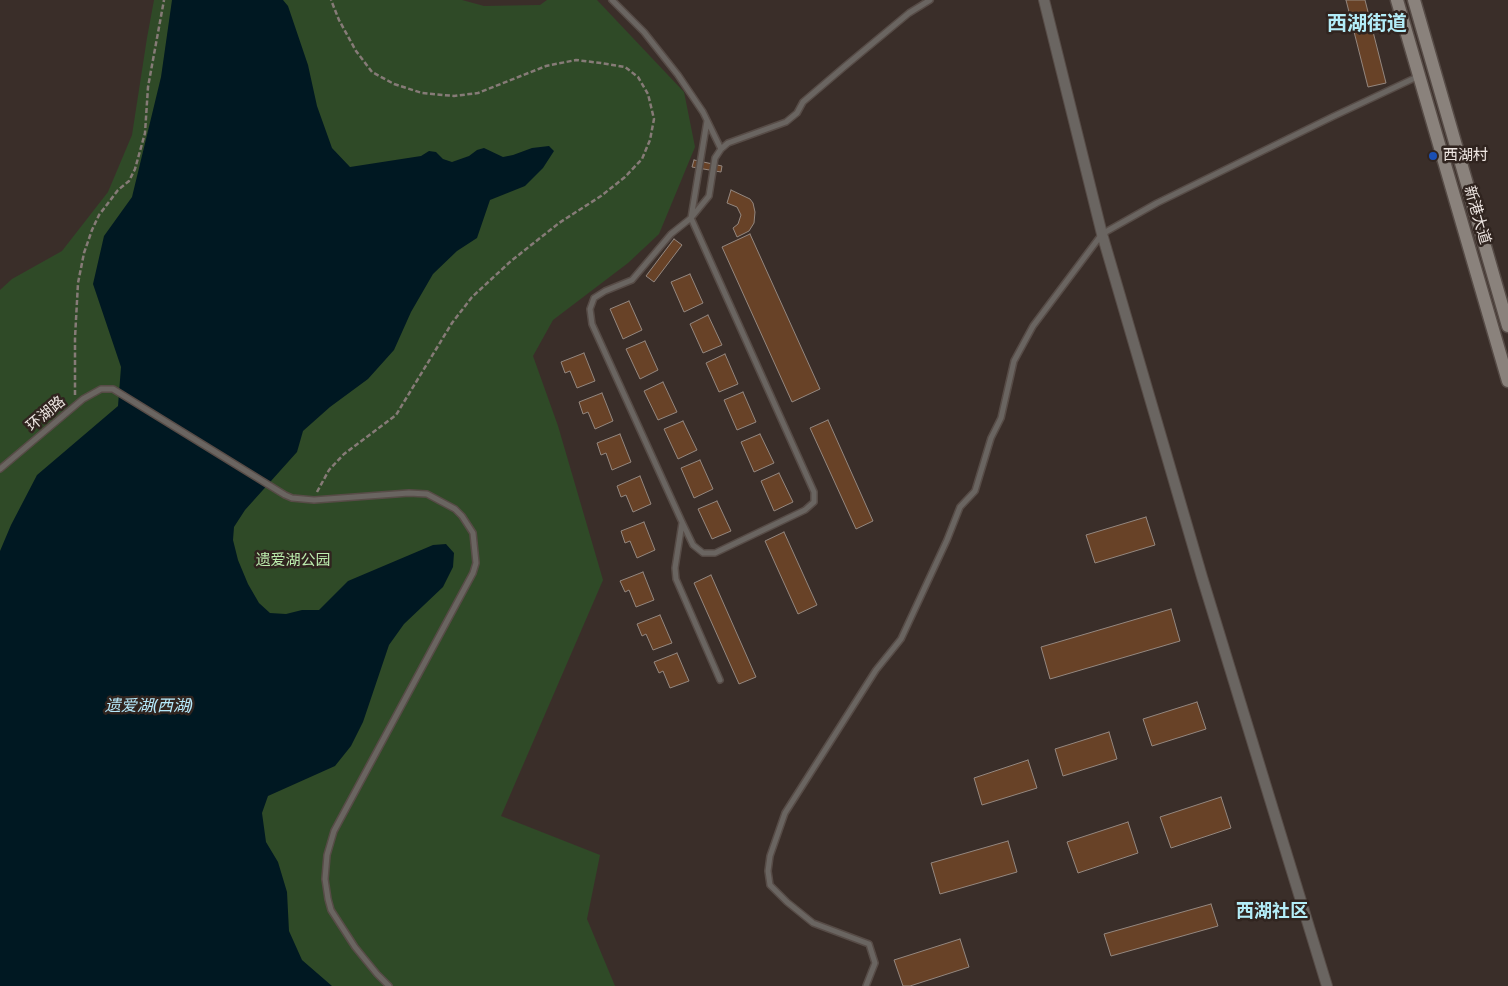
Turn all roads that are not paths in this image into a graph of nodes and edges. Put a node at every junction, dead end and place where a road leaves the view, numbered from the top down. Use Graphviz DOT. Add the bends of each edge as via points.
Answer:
graph roads {
  1 [pos="612,0"];
  2 [pos="930,0"];
  3 [pos="1044,0"];
  4 [pos="1398,0"];
  5 [pos="1414,0"];
  6 [pos="1420,76"];
  7 [pos="707,121"];
  8 [pos="721,149"];
  9 [pos="691,218"];
  10 [pos="1102,234"];
  11 [pos="1508,326"];
  12 [pos="1508,381"];
  13 [pos="0,469"];
  14 [pos="682,522"];
  15 [pos="720,680"];
  16 [pos="389,986"];
  17 [pos="866,986"];
  18 [pos="1327,986"];
  1 -- 7 [label="lane" via="644,32 678,75"];
  2 -- 8 [label="lane" via="909,13 844,67 803,102 797,113 786,122 728,143"];
  3 -- 10 [label="street"];
  4 -- 6 [label="main road, 新港大道"];
  5 -- 11 [label="main road, 新港大道"];
  6 -- 10 [label="lane" via="1157,203"];
  6 -- 12 [label="main road, 新港大道"];
  7 -- 8 [label="lane"];
  7 -- 9 [label="lane"];
  8 -- 9 [label="lane" via="716,158 709,196"];
  9 -- 14 [label="lane" via="671,234 632,280 605,290 594,298 590,309 592,324"];
  9 -- 14 [label="lane" via="814,492 814,502 805,510 715,553 703,553 693,545"];
  10 -- 17 [label="lane" via="1033,326 1014,361 1001,418 991,438 975,491 960,507 901,640 876,670 785,813 770,856 770,885 787,902 813,923 869,944 875,963"];
  10 -- 18 [label="street" via="1202,577"];
  13 -- 16 [label="lane, 环湖路" via="83,398 101,389 113,389 284,495 314,500 409,492 427,494 462,516 473,533 474,574 334,831 327,855 325,879 332,910 355,947"];
  14 -- 15 [label="lane" via="676,579"];
}
